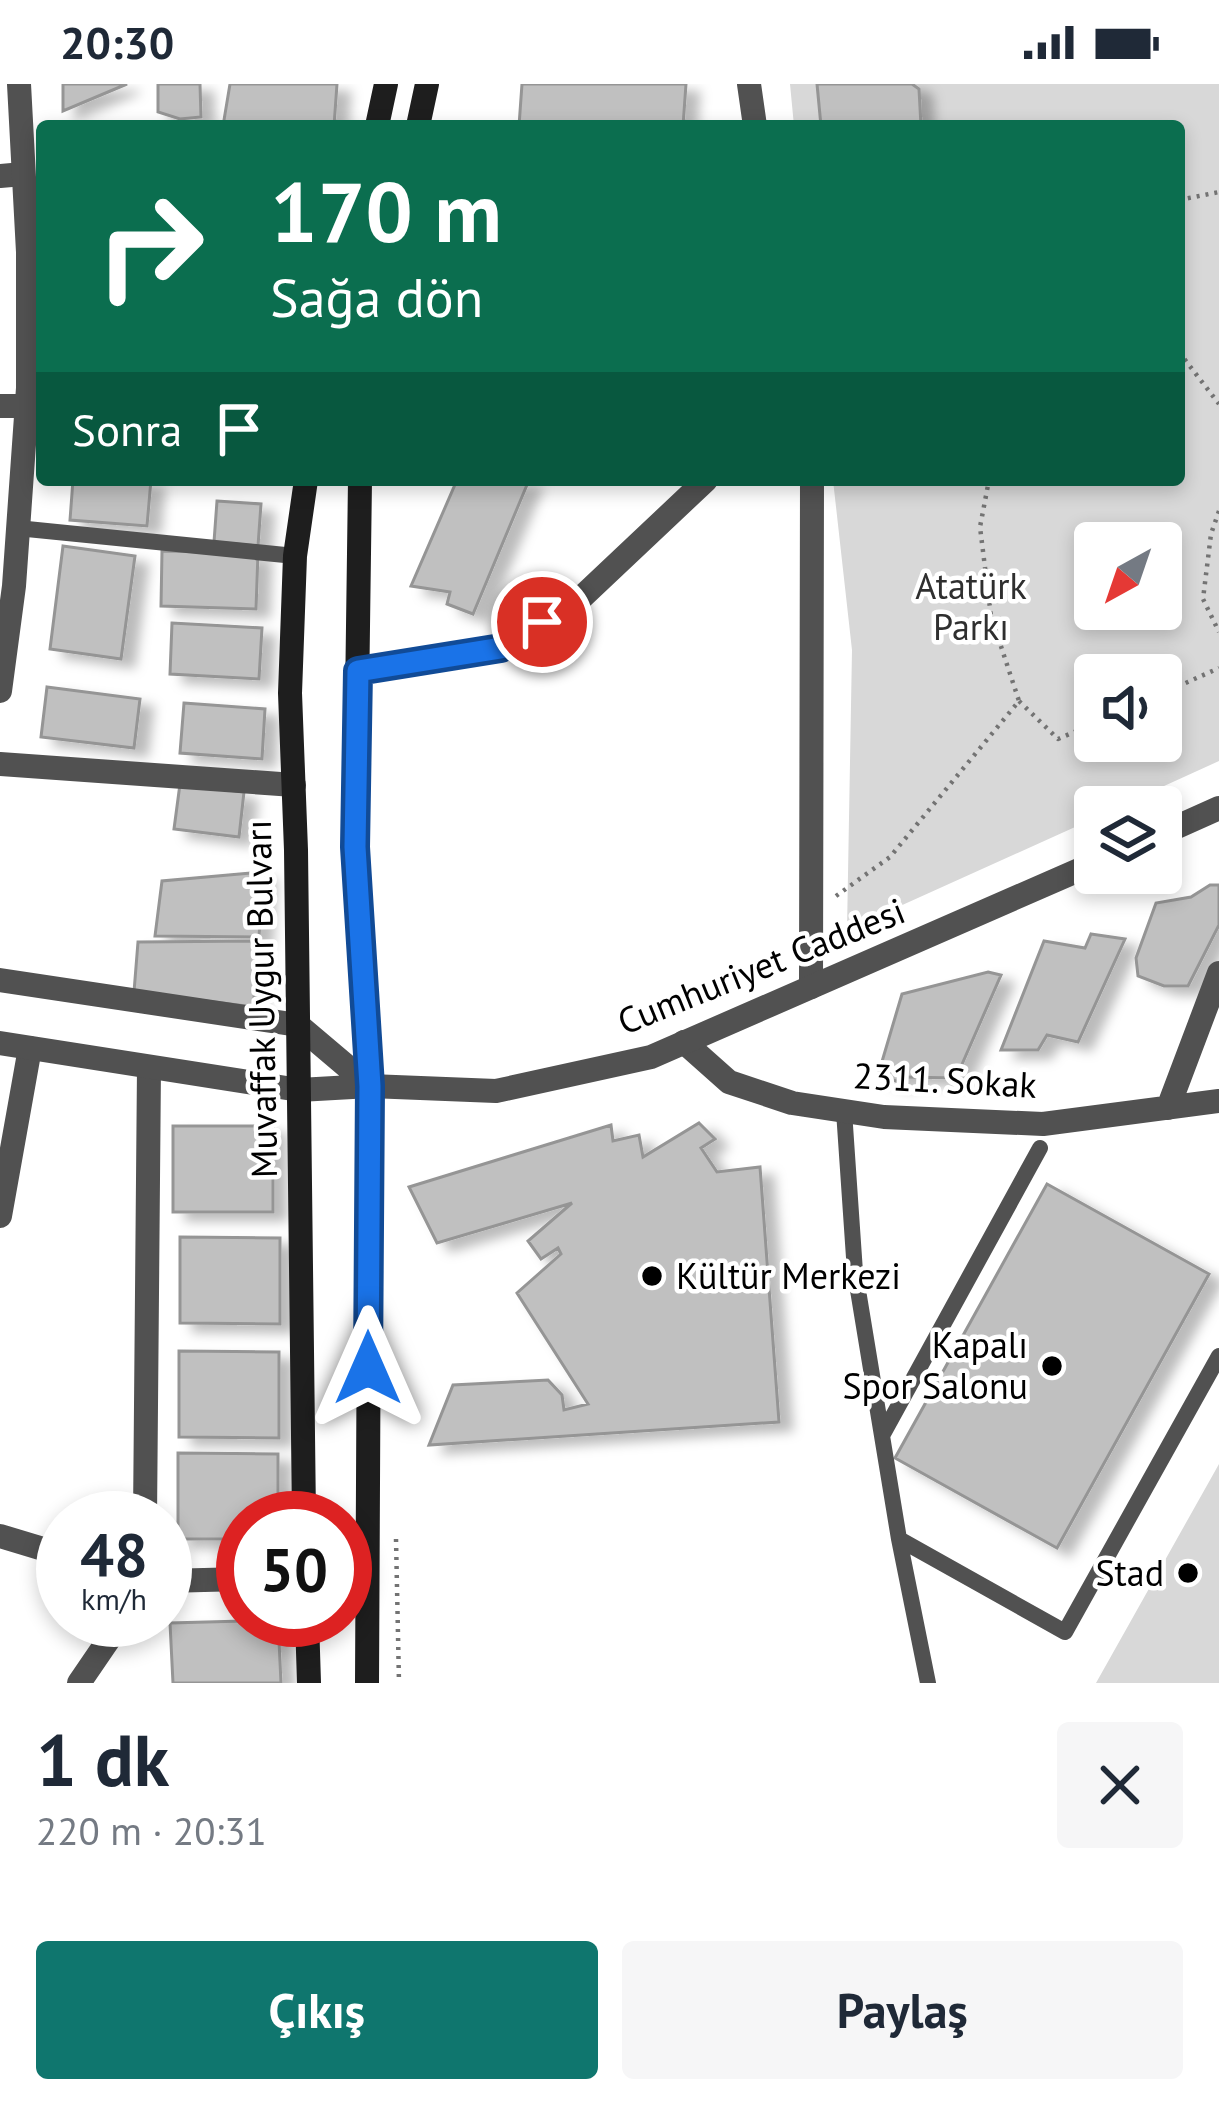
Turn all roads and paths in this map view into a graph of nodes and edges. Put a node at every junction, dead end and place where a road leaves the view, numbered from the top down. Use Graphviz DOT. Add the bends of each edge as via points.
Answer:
graph roads {
  1 [pos="19,84"];
  2 [pos="386,84"];
  3 [pos="427,84"];
  4 [pos="749,84"];
  5 [pos="378,120"];
  6 [pos="419,120"];
  7 [pos="754,120"];
  8 [pos="12,175"];
  9 [pos="1219,192"];
  10 [pos="1185,199"];
  11 [pos="35,253"];
  12 [pos="1185,360"];
  13 [pos="1219,404"];
  14 [pos="0,406"];
  15 [pos="27,406"];
  16 [pos="305,486"];
  17 [pos="360,486"];
  18 [pos="700,486"];
  19 [pos="812,486"];
  20 [pos="988,486"];
  21 [pos="1219,511"];
  22 [pos="17,529"];
  23 [pos="1215,533"];
  24 [pos="296,556"];
  25 [pos="1219,632"];
  26 [pos="1219,668"];
  27 [pos="358,671"];
  28 [pos="1182,685"];
  29 [pos="0,691"];
  30 [pos="1019,701"];
  31 [pos="1074,732"];
  32 [pos="0,764"];
  33 [pos="294,785"];
  34 [pos="1219,808"];
  35 [pos="1182,825"];
  36 [pos="1074,872"];
  37 [pos="812,913"];
  38 [pos="1219,973"];
  39 [pos="0,980"];
  40 [pos="811,987"];
  41 [pos="298,1025"];
  42 [pos="684,1042"];
  43 [pos="0,1043"];
  44 [pos="30,1048"];
  45 [pos="149,1066"];
  46 [pos="370,1086"];
  47 [pos="299,1090"];
  48 [pos="1219,1101"];
  49 [pos="1168,1108"];
  50 [pos="844,1111"];
  51 [pos="1040,1148"];
  52 [pos="0,1216"];
  53 [pos="1219,1356"];
  54 [pos="882,1435"];
  55 [pos="145,1491"];
  56 [pos="304,1491"];
  57 [pos="0,1536"];
  58 [pos="898,1539"];
  59 [pos="36,1547"];
  60 [pos="104,1647"];
  61 [pos="308,1647"];
  62 [pos="79,1683"];
  63 [pos="309,1683"];
  64 [pos="367,1683"];
  65 [pos="928,1683"];
  1 -- 8 [label="street"];
  2 -- 5 [label="main road"];
  3 -- 6 [label="main road"];
  4 -- 7 [label="street"];
  8 -- 11 [label="street"];
  9 -- 10 [label="path"];
  11 -- 15 [label="street"];
  12 -- 13 [label="path"];
  14 -- 15 [label="street"];
  15 -- 22 [label="street"];
  16 -- 24 [label="main road, Muvaffak Uygur Bulvarı"];
  17 -- 27 [label="main road"];
  18 -- 27 [label="street" via="582,597 501,648"];
  19 -- 37 [label="street"];
  20 -- 30 [label="path" via="980,526 991,616"];
  21 -- 23 [label="path"];
  22 -- 24 [label="lane"];
  22 -- 29 [label="street"];
  23 -- 25 [label="path" via="1204,599"];
  24 -- 33 [label="main road, Muvaffak Uygur Bulvarı"];
  26 -- 28 [label="path"];
  27 -- 46 [label="main road" via="355,847"];
  30 -- 31 [label="path" via="1058,739"];
  30 -- 37 [label="path" via="890,857"];
  32 -- 33 [label="street"];
  33 -- 41 [label="main road, Muvaffak Uygur Bulvarı"];
  34 -- 35 [label="street"];
  36 -- 40 [label="street, Cumhuriyet Caddesi"];
  37 -- 40 [label="street"];
  38 -- 49 [label="street"];
  39 -- 41 [label="street"];
  40 -- 42 [label="street, Cumhuriyet Caddesi"];
  41 -- 46 [label="street"];
  41 -- 47 [label="main road, Muvaffak Uygur Bulvarı"];
  42 -- 46 [label="street, Cumhuriyet Caddesi" via="651,1057 496,1091"];
  42 -- 50 [label="street, 2311. Sokak" via="729,1082"];
  43 -- 44 [label="street, Cumhuriyet Caddesi"];
  44 -- 45 [label="street, Cumhuriyet Caddesi"];
  44 -- 52 [label="street"];
  45 -- 47 [label="street, Cumhuriyet Caddesi"];
  45 -- 55 [label="street"];
  46 -- 47 [label="street, Cumhuriyet Caddesi"];
  46 -- 64 [label="main road"];
  47 -- 56 [label="main road, Muvaffak Uygur Bulvarı"];
  48 -- 49 [label="street, 2311. Sokak"];
  49 -- 50 [label="street, 2311. Sokak" via="1043,1124"];
  50 -- 54 [label="lane" via="855,1272"];
  51 -- 54 [label="lane"];
  53 -- 58 [label="lane" via="1065,1632"];
  54 -- 58 [label="lane"];
  57 -- 59 [label="street"];
  58 -- 65 [label="lane"];
  60 -- 62 [label="street"];
  61 -- 63 [label="main road"];
}
